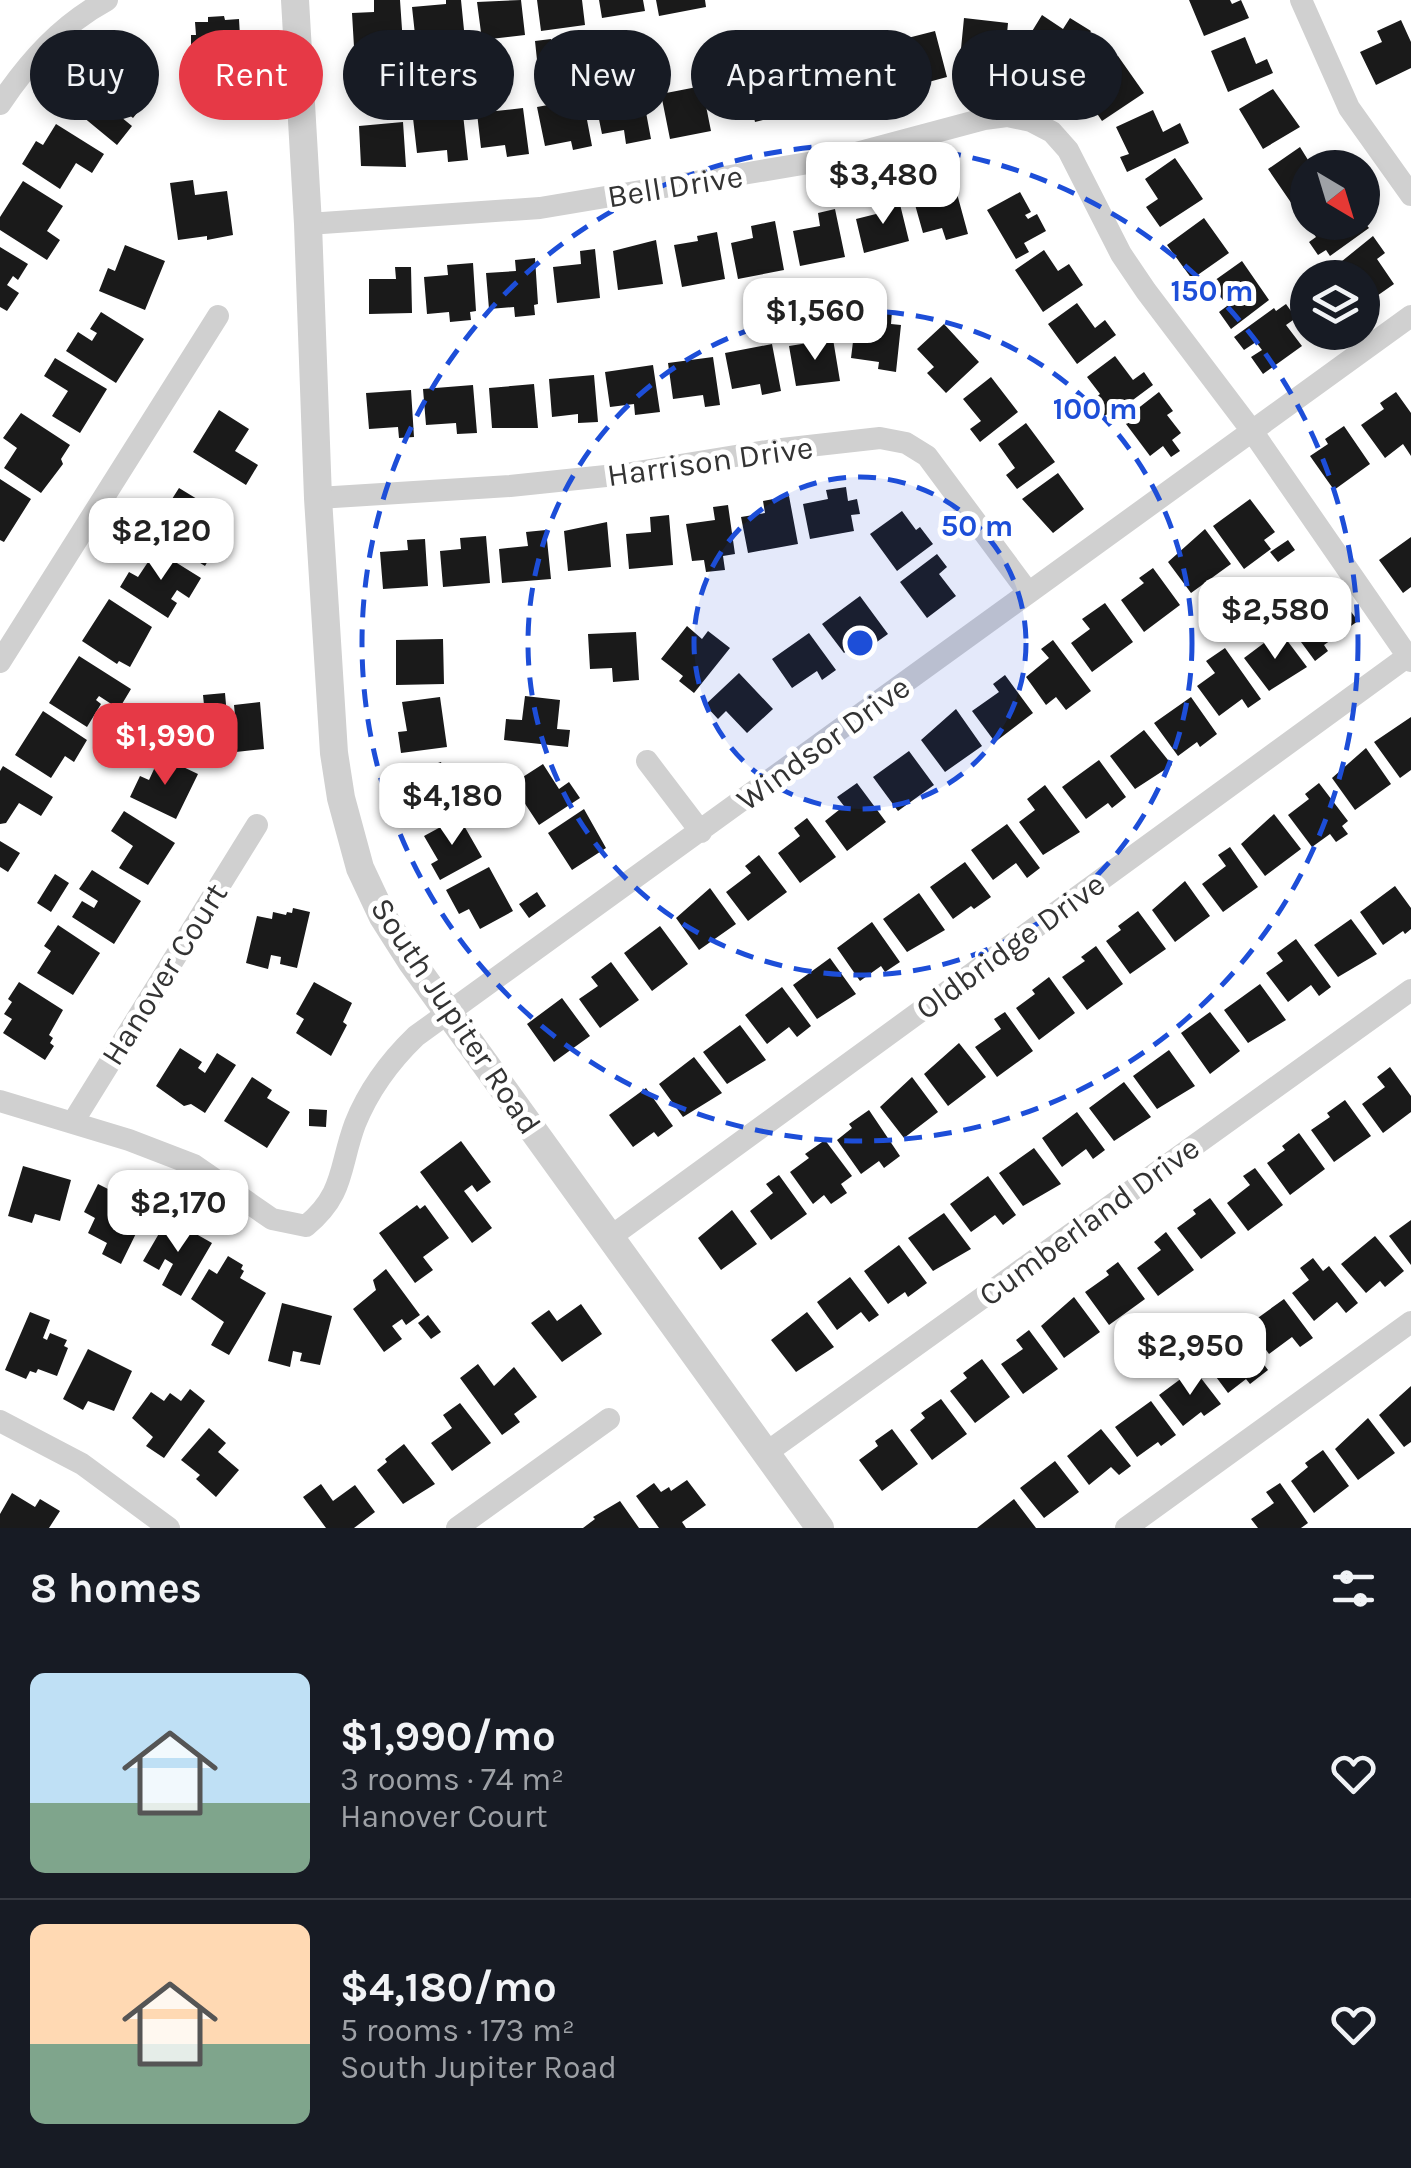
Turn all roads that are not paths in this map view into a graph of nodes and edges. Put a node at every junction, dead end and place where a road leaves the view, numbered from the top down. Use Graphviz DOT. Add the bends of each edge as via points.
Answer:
graph roads {
  1 [pos="107,0"];
  2 [pos="295,0"];
  3 [pos="1304,1"];
  4 [pos="0,104"];
  5 [pos="1411,196"];
  6 [pos="308,224"];
  7 [pos="218,316"];
  8 [pos="1411,316"];
  9 [pos="1252,431"];
  10 [pos="318,498"];
  11 [pos="1028,592"];
  12 [pos="1410,658"];
  13 [pos="0,662"];
  14 [pos="646,761"];
  15 [pos="257,826"];
  16 [pos="701,832"];
  17 [pos="1411,990"];
  18 [pos="450,1013"];
  19 [pos="0,1100"];
  20 [pos="73,1122"];
  21 [pos="610,1238"];
  22 [pos="1411,1322"];
  23 [pos="610,1419"];
  24 [pos="0,1421"];
  25 [pos="766,1453"];
  26 [pos="170,1528"];
  27 [pos="458,1528"];
  28 [pos="820,1528"];
  29 [pos="1126,1528"];
  1 -- 4 [label="street" via="30,60"];
  2 -- 6 [label="street, South Jupiter Road"];
  3 -- 5 [label="street" via="1349,108"];
  6 -- 9 [label="street, Bell Drive" via="540,208 838,158 984,119 1031,120 1068,150 1121,254"];
  6 -- 10 [label="street, South Jupiter Road"];
  7 -- 13 [label="street"];
  8 -- 9 [label="street, Windsor Drive"];
  9 -- 11 [label="street, Windsor Drive"];
  9 -- 12 [label="street, Bell Drive"];
  10 -- 11 [label="street, Harrison Drive" via="625,474 880,438 927,456"];
  10 -- 18 [label="street, South Jupiter Road" via="334,753 351,840 384,917"];
  11 -- 16 [label="street, Windsor Drive"];
  12 -- 21 [label="street, Oldbridge Drive"];
  14 -- 16 [label="street"];
  15 -- 20 [label="street, Hanover Court"];
  16 -- 18 [label="street, Windsor Drive"];
  17 -- 25 [label="street, Cumberland Drive"];
  18 -- 20 [label="street, Windsor Drive" via="394,1057 370,1090 332,1199 306,1226 272,1219 194,1165"];
  18 -- 21 [label="street, South Jupiter Road"];
  19 -- 20 [label="street"];
  21 -- 25 [label="street, South Jupiter Road"];
  22 -- 29 [label="street"];
  23 -- 27 [label="street"];
  24 -- 26 [label="street" via="82,1464"];
  25 -- 28 [label="street, South Jupiter Road"];
}
